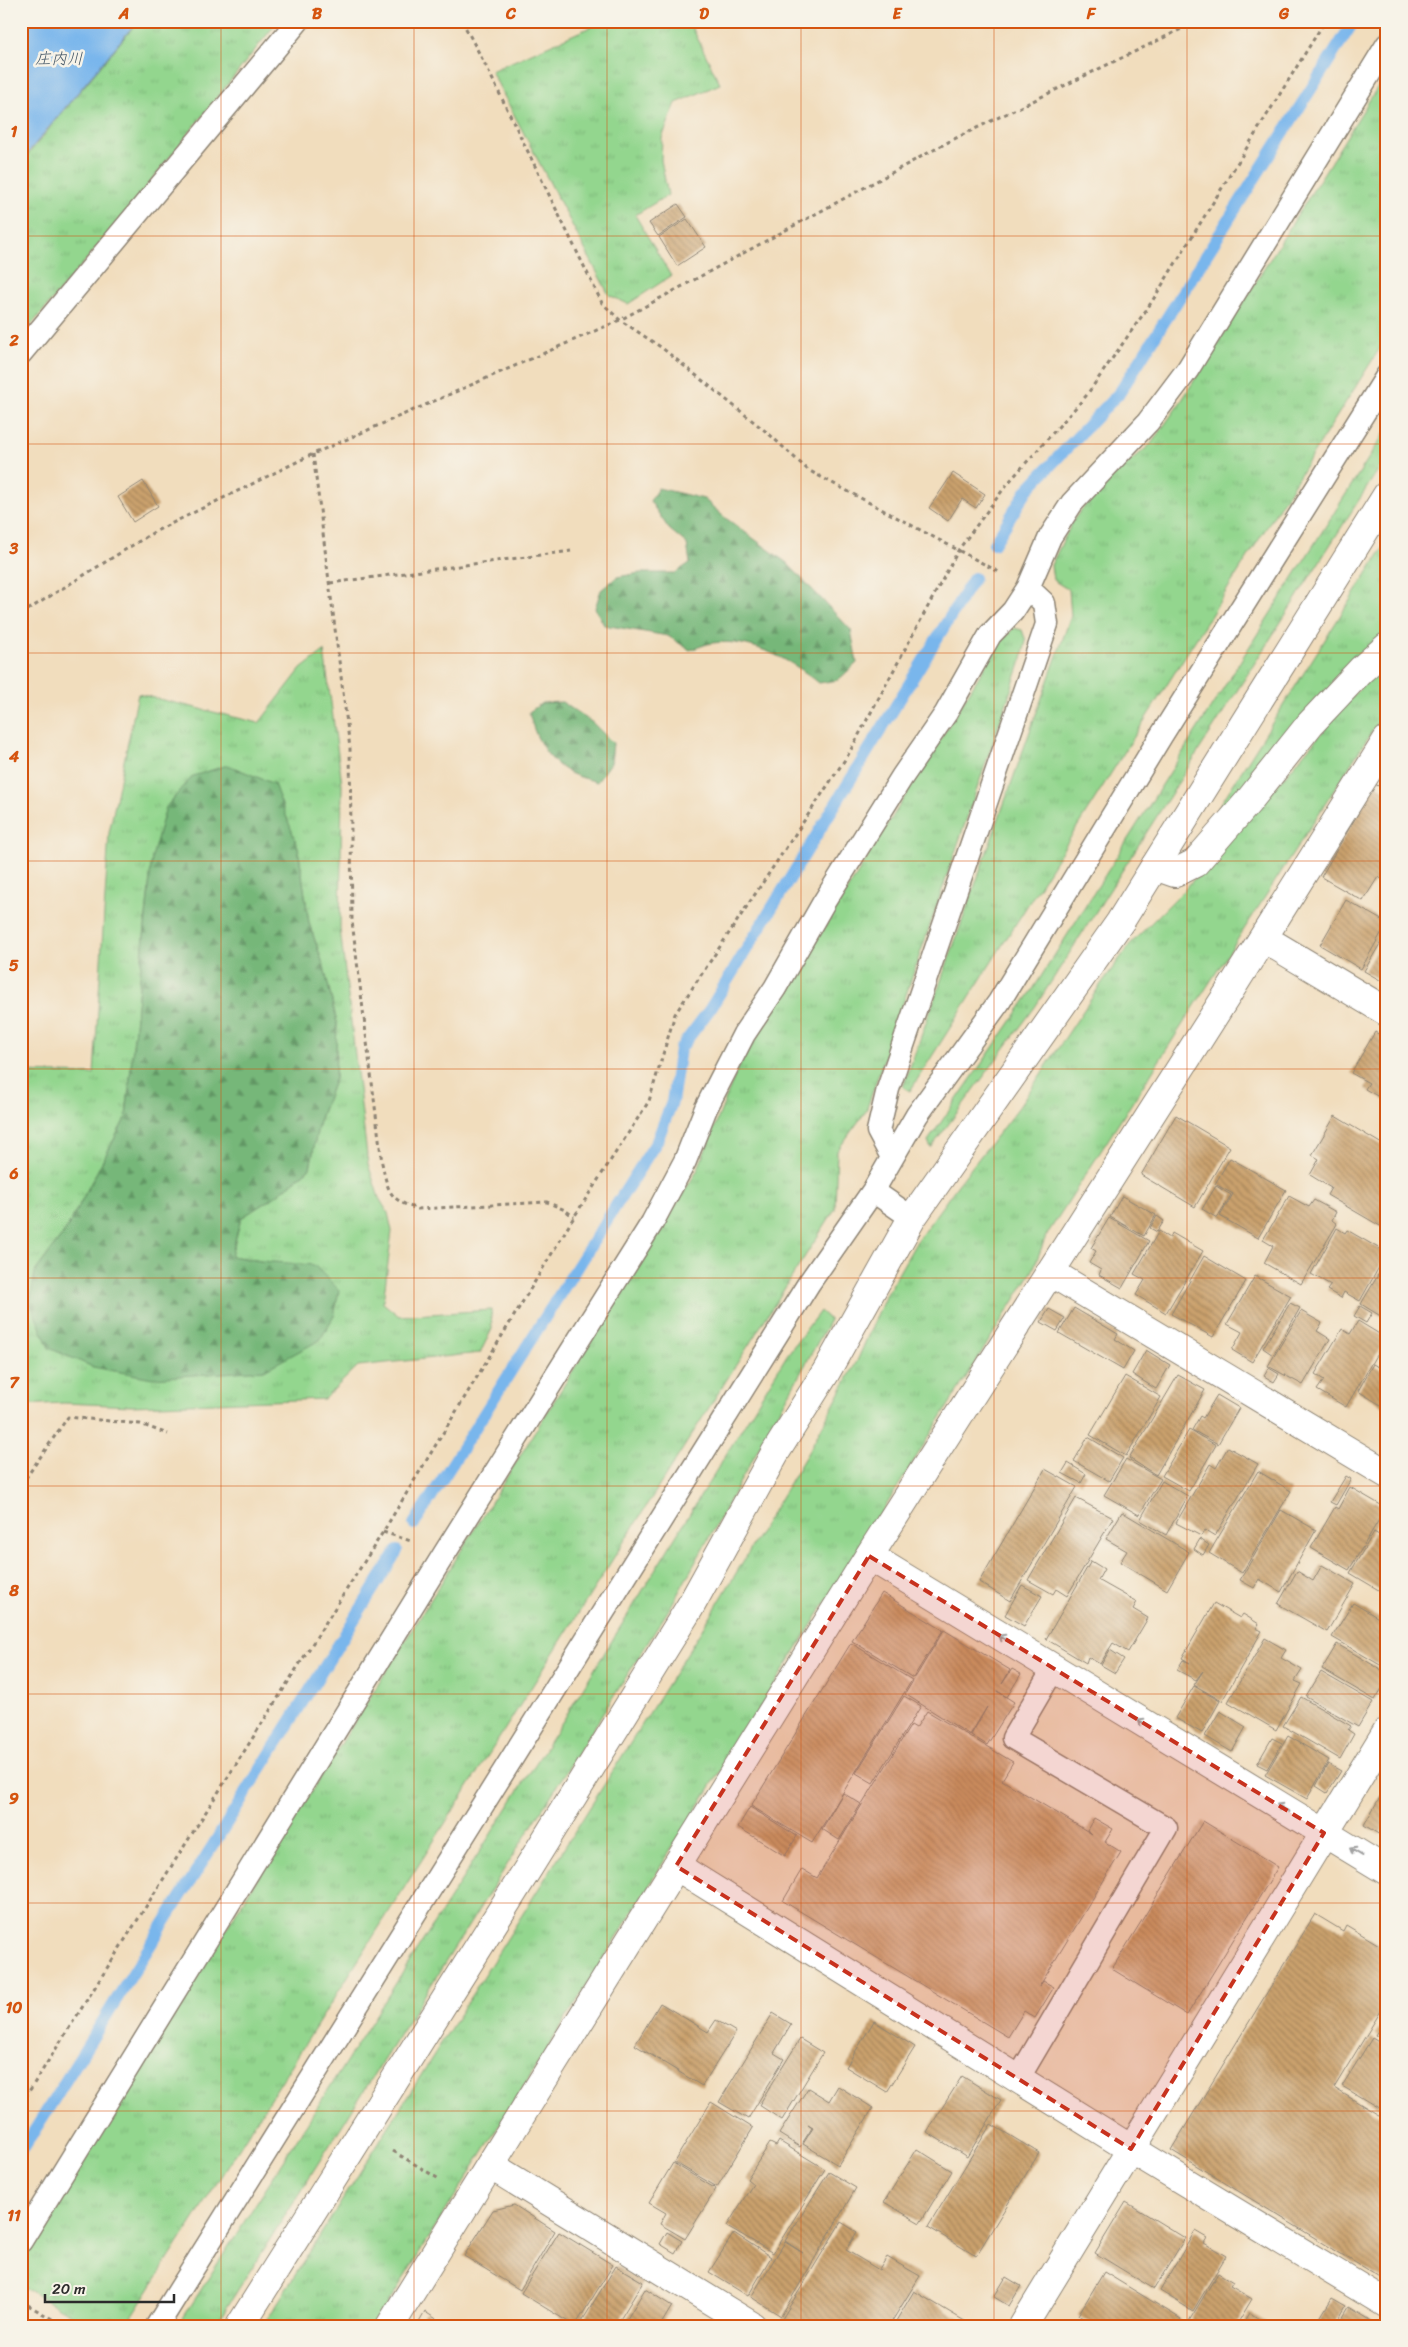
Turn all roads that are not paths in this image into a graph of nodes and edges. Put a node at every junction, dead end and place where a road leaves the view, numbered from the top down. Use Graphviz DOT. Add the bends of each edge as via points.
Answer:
graph roads {
  1 [pos="298,21"];
  2 [pos="1387,45"];
  3 [pos="21,353"];
  4 [pos="1387,376"];
  5 [pos="1387,495"];
  6 [pos="1028,588"];
  7 [pos="1387,647"];
  8 [pos="1387,740"];
  9 [pos="1155,866"];
  10 [pos="1263,938"];
  11 [pos="1387,1012"];
  12 [pos="892,1157"];
  13 [pos="873,1191"];
  14 [pos="912,1218"];
  15 [pos="1050,1272"];
  16 [pos="1387,1474"];
  17 [pos="869,1556"];
  18 [pos="1054,1668"];
  19 [pos="1387,1731"];
  20 [pos="1324,1833"];
  21 [pos="676,1866"];
  22 [pos="1387,1871"];
  23 [pos="1018,2078"];
  24 [pos="1132,2149"];
  25 [pos="490,2165"];
  26 [pos="21,2241"];
  27 [pos="1387,2304"];
  28 [pos="157,2326"];
  29 [pos="240,2326"];
  30 [pos="390,2326"];
  31 [pos="752,2326"];
  32 [pos="1023,2326"];
  1 -- 3 [label="lane"];
  2 -- 6 [label="lane" via="1188,369 1148,422 1072,503 1050,536"];
  4 -- 12 [label="lane" via="999,1002 917,1115"];
  5 -- 9 [label="street"];
  6 -- 12 [label="lane" via="1044,602 1047,624 888,1089 878,1131"];
  6 -- 26 [label="lane" via="1013,611 990,635 946,713 824,902 775,988 744,1034 706,1108 685,1161 652,1223"];
  7 -- 9 [label="street" via="1310,724 1195,863 1175,873"];
  8 -- 10 [label="street"];
  9 -- 14 [label="street" via="1120,922"];
  10 -- 11 [label="street"];
  10 -- 15 [label="street"];
  12 -- 13 [label="lane"];
  13 -- 14 [label="lane"];
  13 -- 28 [label="lane" via="809,1284"];
  14 -- 29 [label="street" via="826,1372 775,1453 690,1607"];
  15 -- 16 [label="street"];
  15 -- 17 [label="street"];
  18 -- 17 [label="street, one-way"];
  17 -- 21 [label="street"];
  20 -- 18 [label="street, one-way"];
  18 -- 23 [label="lane" via="1012,1738 1166,1828"];
  19 -- 20 [label="street"];
  22 -- 20 [label="street, one-way"];
  20 -- 24 [label="street"];
  21 -- 23 [label="street"];
  21 -- 25 [label="street"];
  23 -- 24 [label="street"];
  24 -- 27 [label="street"];
  24 -- 32 [label="street"];
  25 -- 30 [label="street"];
  25 -- 31 [label="street"];
}
